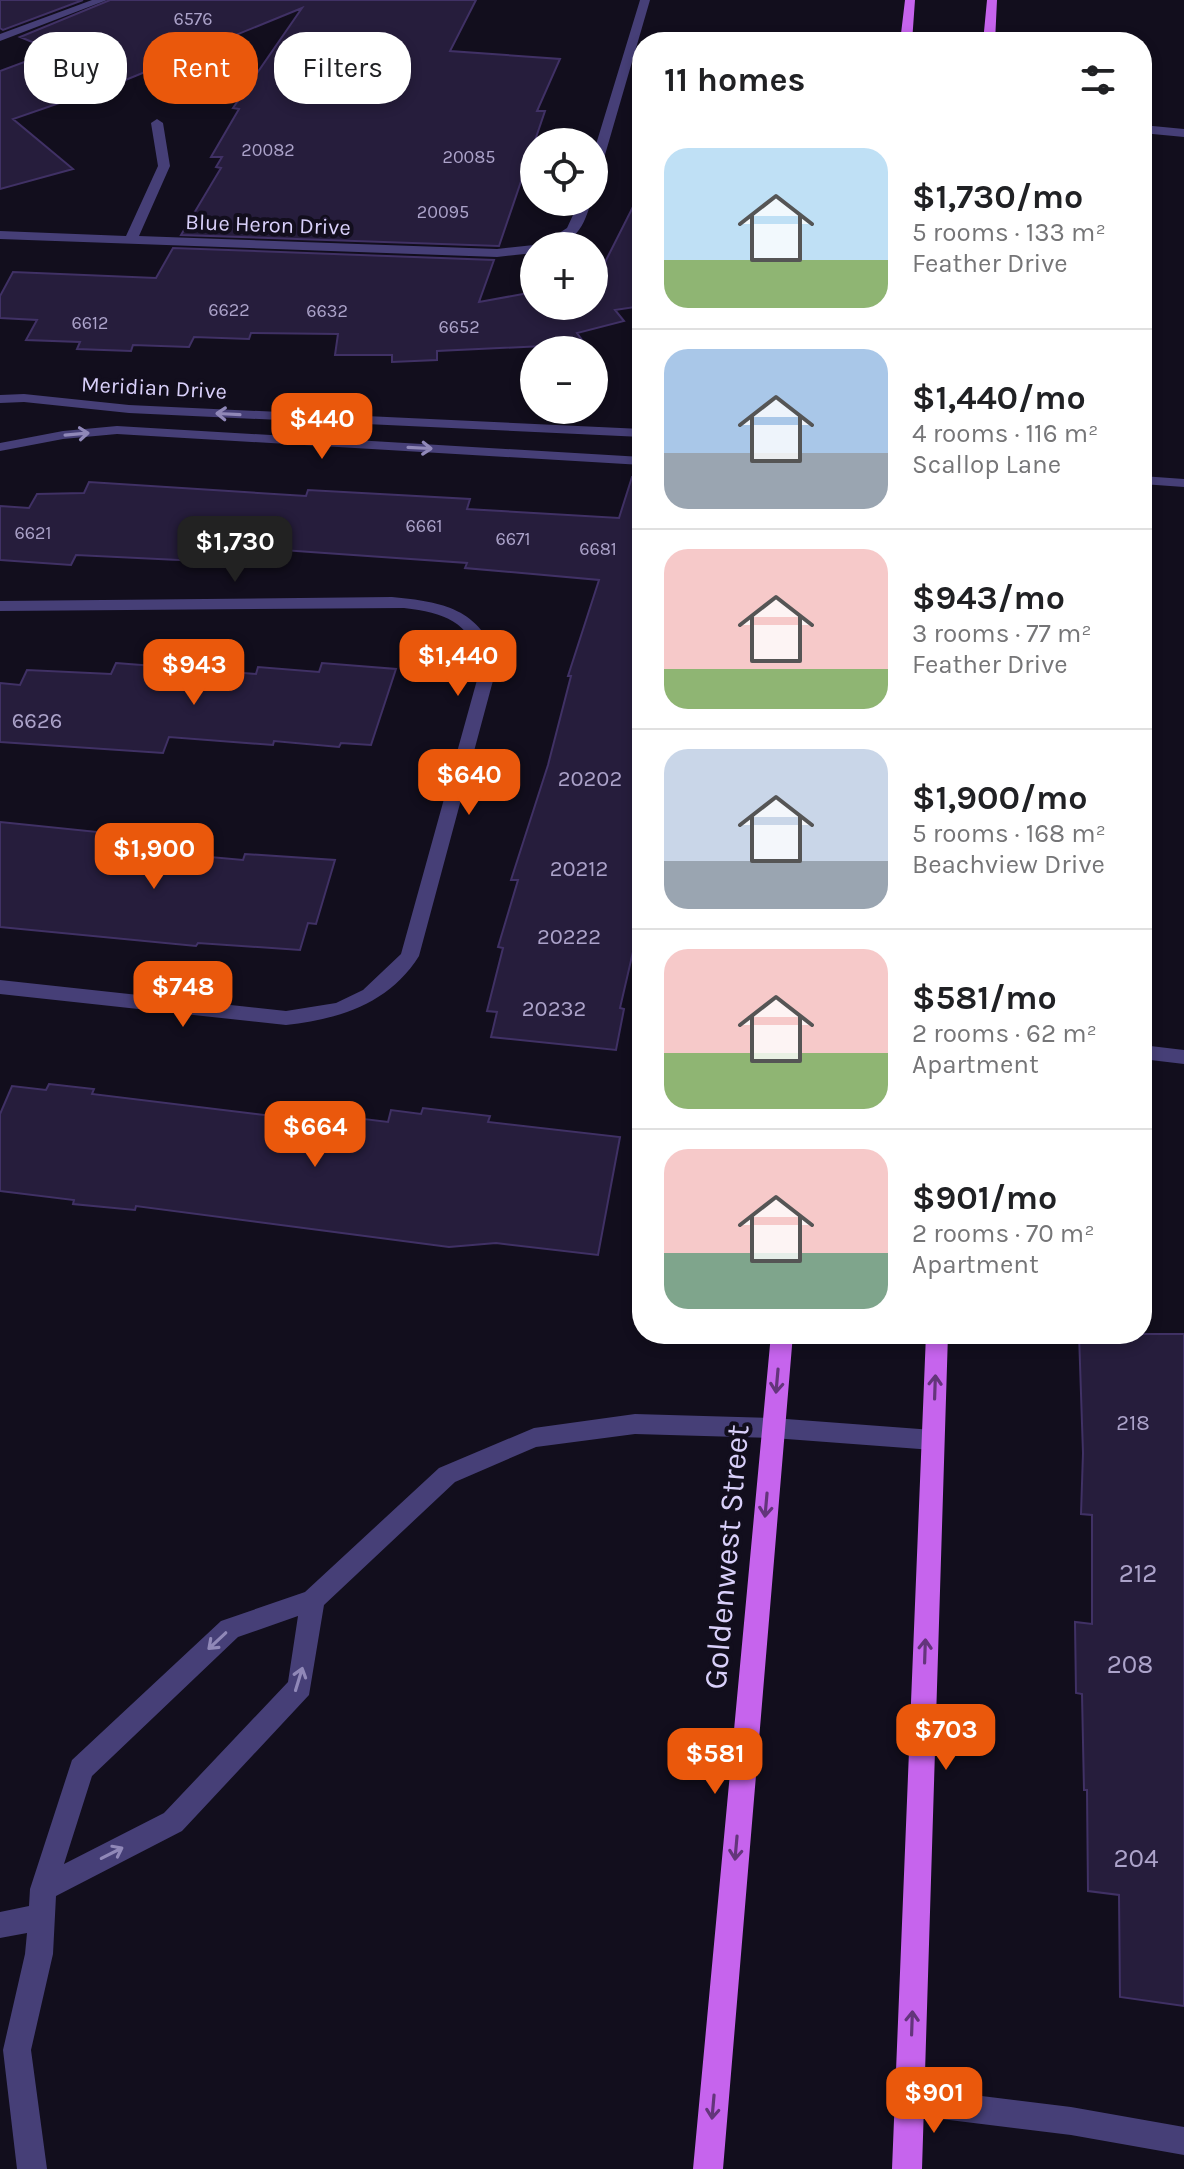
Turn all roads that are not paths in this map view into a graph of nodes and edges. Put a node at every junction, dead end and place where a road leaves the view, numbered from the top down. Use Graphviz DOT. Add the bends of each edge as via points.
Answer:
graph roads {
  1 [pos="102,0"];
  2 [pos="645,0"];
  3 [pos="910,0"];
  4 [pos="992,0"];
  5 [pos="636,32"];
  6 [pos="907,32"];
  7 [pos="990,32"];
  8 [pos="0,38"];
  9 [pos="632,44"];
  10 [pos="157,123"];
  11 [pos="607,128"];
  12 [pos="1152,130"];
  13 [pos="1184,133"];
  14 [pos="0,235"];
  15 [pos="131,239"];
  16 [pos="520,251"];
  17 [pos="0,399"];
  18 [pos="632,433"];
  19 [pos="0,447"];
  20 [pos="632,460"];
  21 [pos="1152,481"];
  22 [pos="1184,483"];
  23 [pos="0,606"];
  24 [pos="0,987"];
  25 [pos="1152,1053"];
  26 [pos="1184,1057"];
  27 [pos="781,1344"];
  28 [pos="937,1344"];
  29 [pos="773,1428"];
  30 [pos="933,1440"];
  31 [pos="313,1600"];
  32 [pos="43,1902"];
  33 [pos="0,1925"];
  34 [pos="909,2101"];
  35 [pos="1184,2141"];
  36 [pos="32,2169"];
  37 [pos="708,2169"];
  38 [pos="907,2169"];
  1 -- 8 [label="street"];
  2 -- 5 [label="street"];
  3 -- 6 [label="main road"];
  4 -- 7 [label="main road"];
  9 -- 11 [label="street"];
  10 -- 15 [label="street" via="164,166"];
  12 -- 13 [label="street"];
  14 -- 15 [label="street, Blue Heron Drive"];
  15 -- 16 [label="street, Blue Heron Drive"];
  18 -- 17 [label="street, Meridian Drive, one-way"];
  19 -- 20 [label="street, Meridian Drive, one-way" via="117,430"];
  21 -- 22 [label="street"];
  23 -- 24 [label="street" via="429,606 459,618 481,638 490,662 410,956 388,983 359,1003 326,1015 286,1018"];
  25 -- 26 [label="street"];
  27 -- 29 [label="main road, Goldenwest Street, one-way"];
  30 -- 28 [label="main road, one-way"];
  29 -- 30 [label="street"];
  29 -- 31 [label="street" via="635,1424 534,1438 447,1475"];
  29 -- 37 [label="main road, Goldenwest Street, one-way"];
  34 -- 30 [label="main road, one-way"];
  32 -- 31 [label="street, one-way" via="173,1822 300,1687"];
  31 -- 32 [label="street, one-way" via="230,1629 81,1769"];
  32 -- 33 [label="street"];
  32 -- 36 [label="street" via="39,1954 17,2050"];
  34 -- 35 [label="street"];
  34 -- 38 [label="main road"];
}
